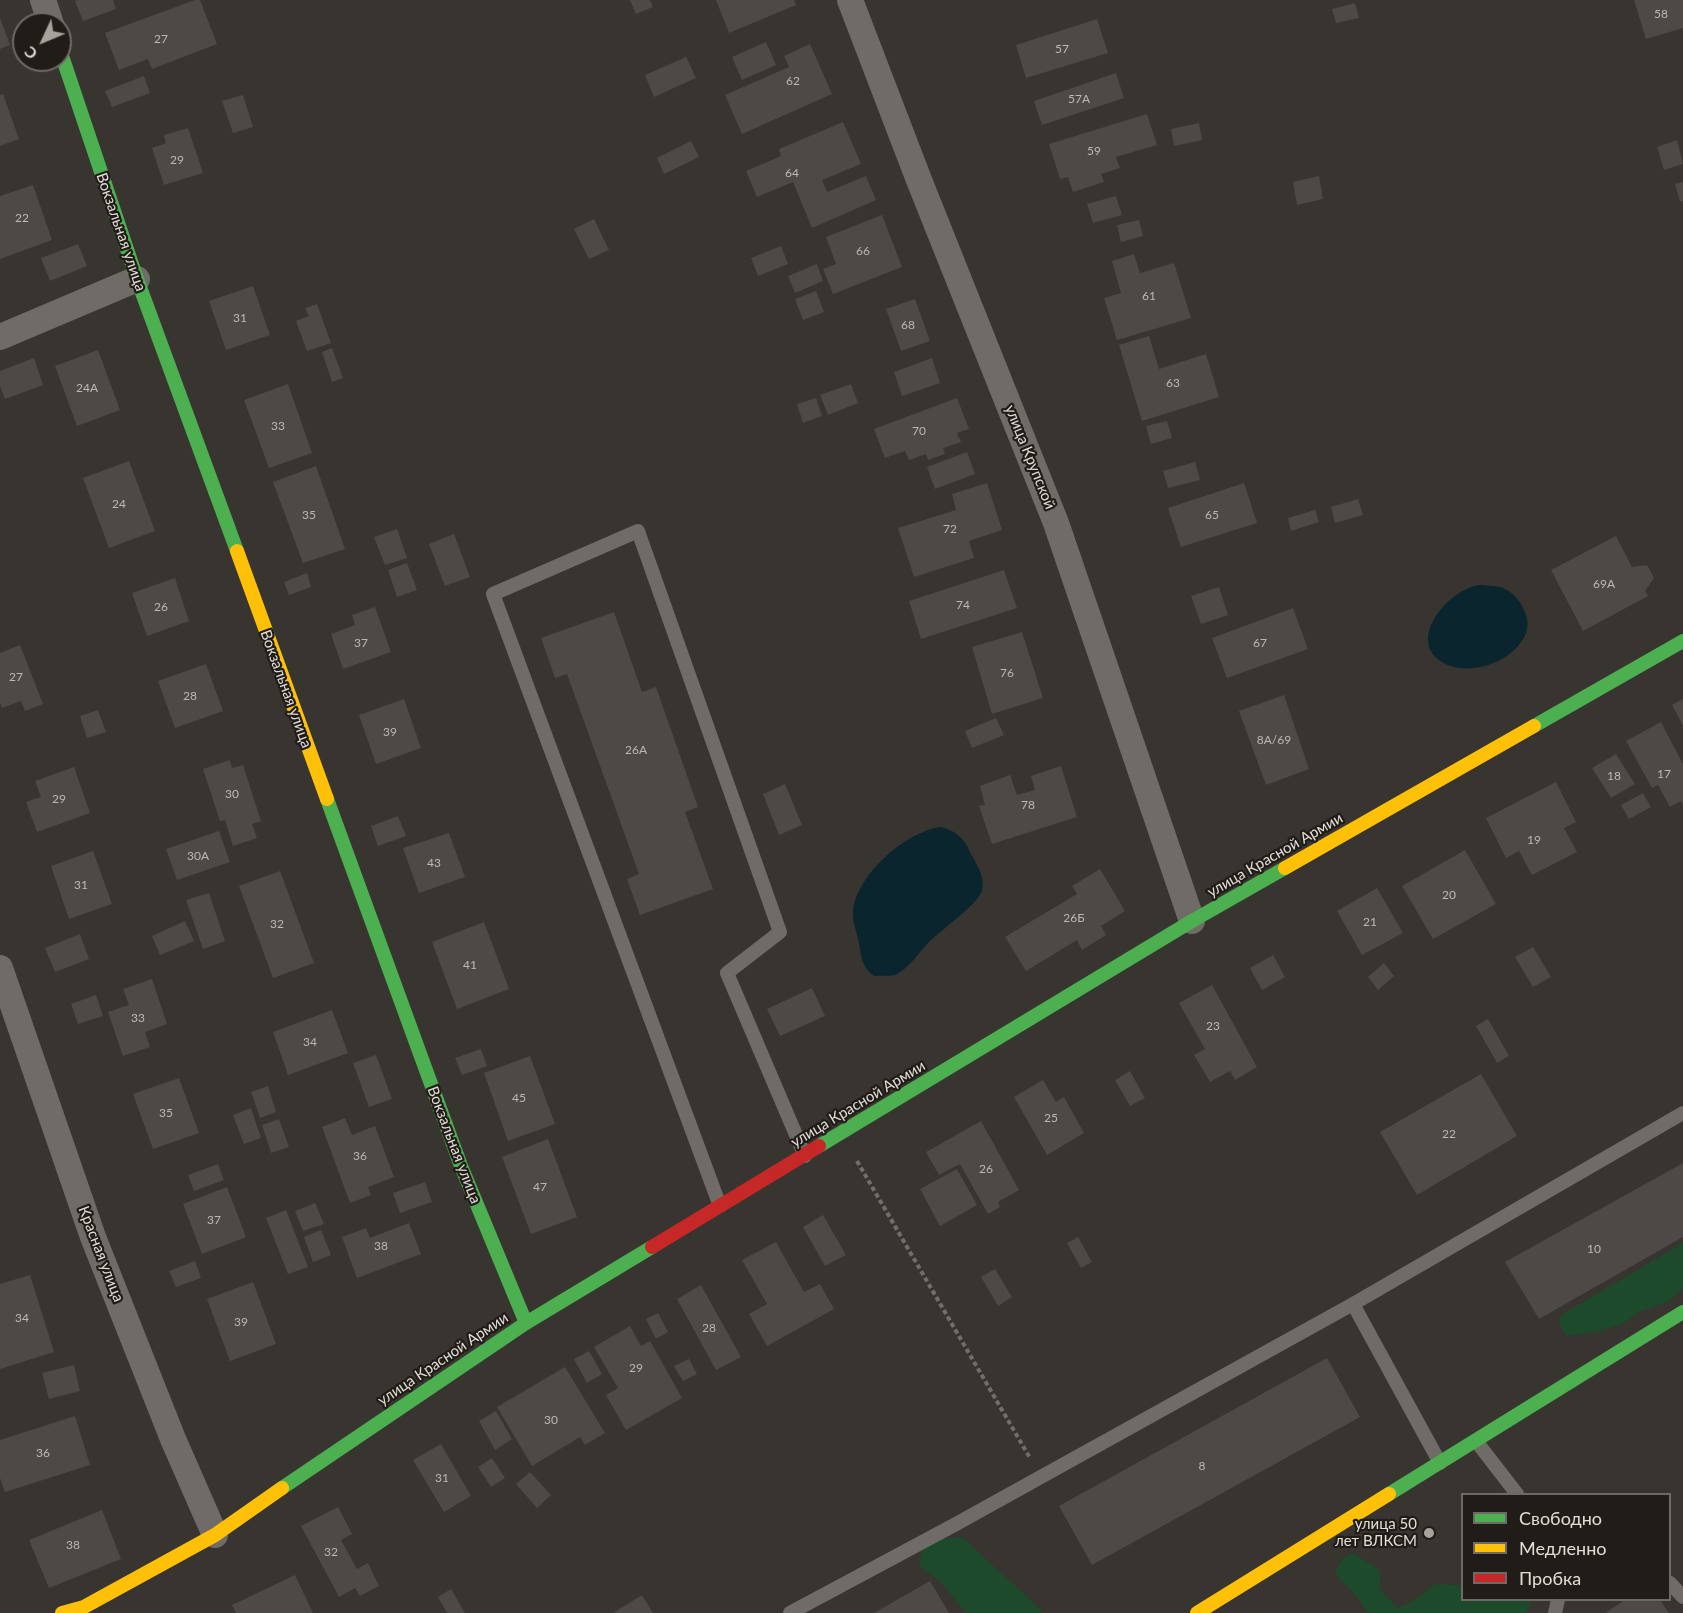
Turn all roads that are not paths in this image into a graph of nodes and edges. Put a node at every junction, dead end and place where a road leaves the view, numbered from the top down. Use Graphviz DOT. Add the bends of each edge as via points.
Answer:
graph roads {
  1 [pos="850,0"];
  2 [pos="67,72"];
  3 [pos="137,279"];
  4 [pos="0,337"];
  5 [pos="1683,642"];
  6 [pos="1192,921"];
  7 [pos="0,968"];
  8 [pos="1683,1113"];
  9 [pos="805,1156"];
  10 [pos="720,1207"];
  11 [pos="1353,1304"];
  12 [pos="1683,1312"];
  13 [pos="526,1323"];
  14 [pos="1476,1441"];
  15 [pos="1440,1463"];
  16 [pos="1516,1493"];
  17 [pos="215,1535"];
  18 [pos="1671,1584"];
  19 [pos="1683,1597"];
  20 [pos="62,1613"];
  21 [pos="790,1613"];
  22 [pos="1197,1613"];
  1 -- 6 [label="street, улица Крупской" via="1056,523"];
  2 -- 3 [label="street, Вокзальная улица"];
  3 -- 4 [label="street"];
  3 -- 13 [label="street, Вокзальная улица" via="456,1155"];
  5 -- 6 [label="street, улица Красной Армии"];
  6 -- 9 [label="street, улица Красной Армии"];
  7 -- 17 [label="street, Красная улица" via="93,1237"];
  8 -- 11 [label="lane"];
  9 -- 10 [label="street, улица Красной Армии"];
  9 -- 10 [label="lane" via="727,972 780,932 638,531 493,594"];
  10 -- 13 [label="street, улица Красной Армии"];
  11 -- 15 [label="lane"];
  11 -- 21 [label="lane"];
  12 -- 14 [label="street"];
  13 -- 17 [label="street, улица Красной Армии"];
  14 -- 15 [label="street"];
  14 -- 16 [label="lane"];
  15 -- 22 [label="street"];
  17 -- 20 [label="street, улица Красной Армии" via="84,1607"];
  18 -- 19 [label="lane"];
}
